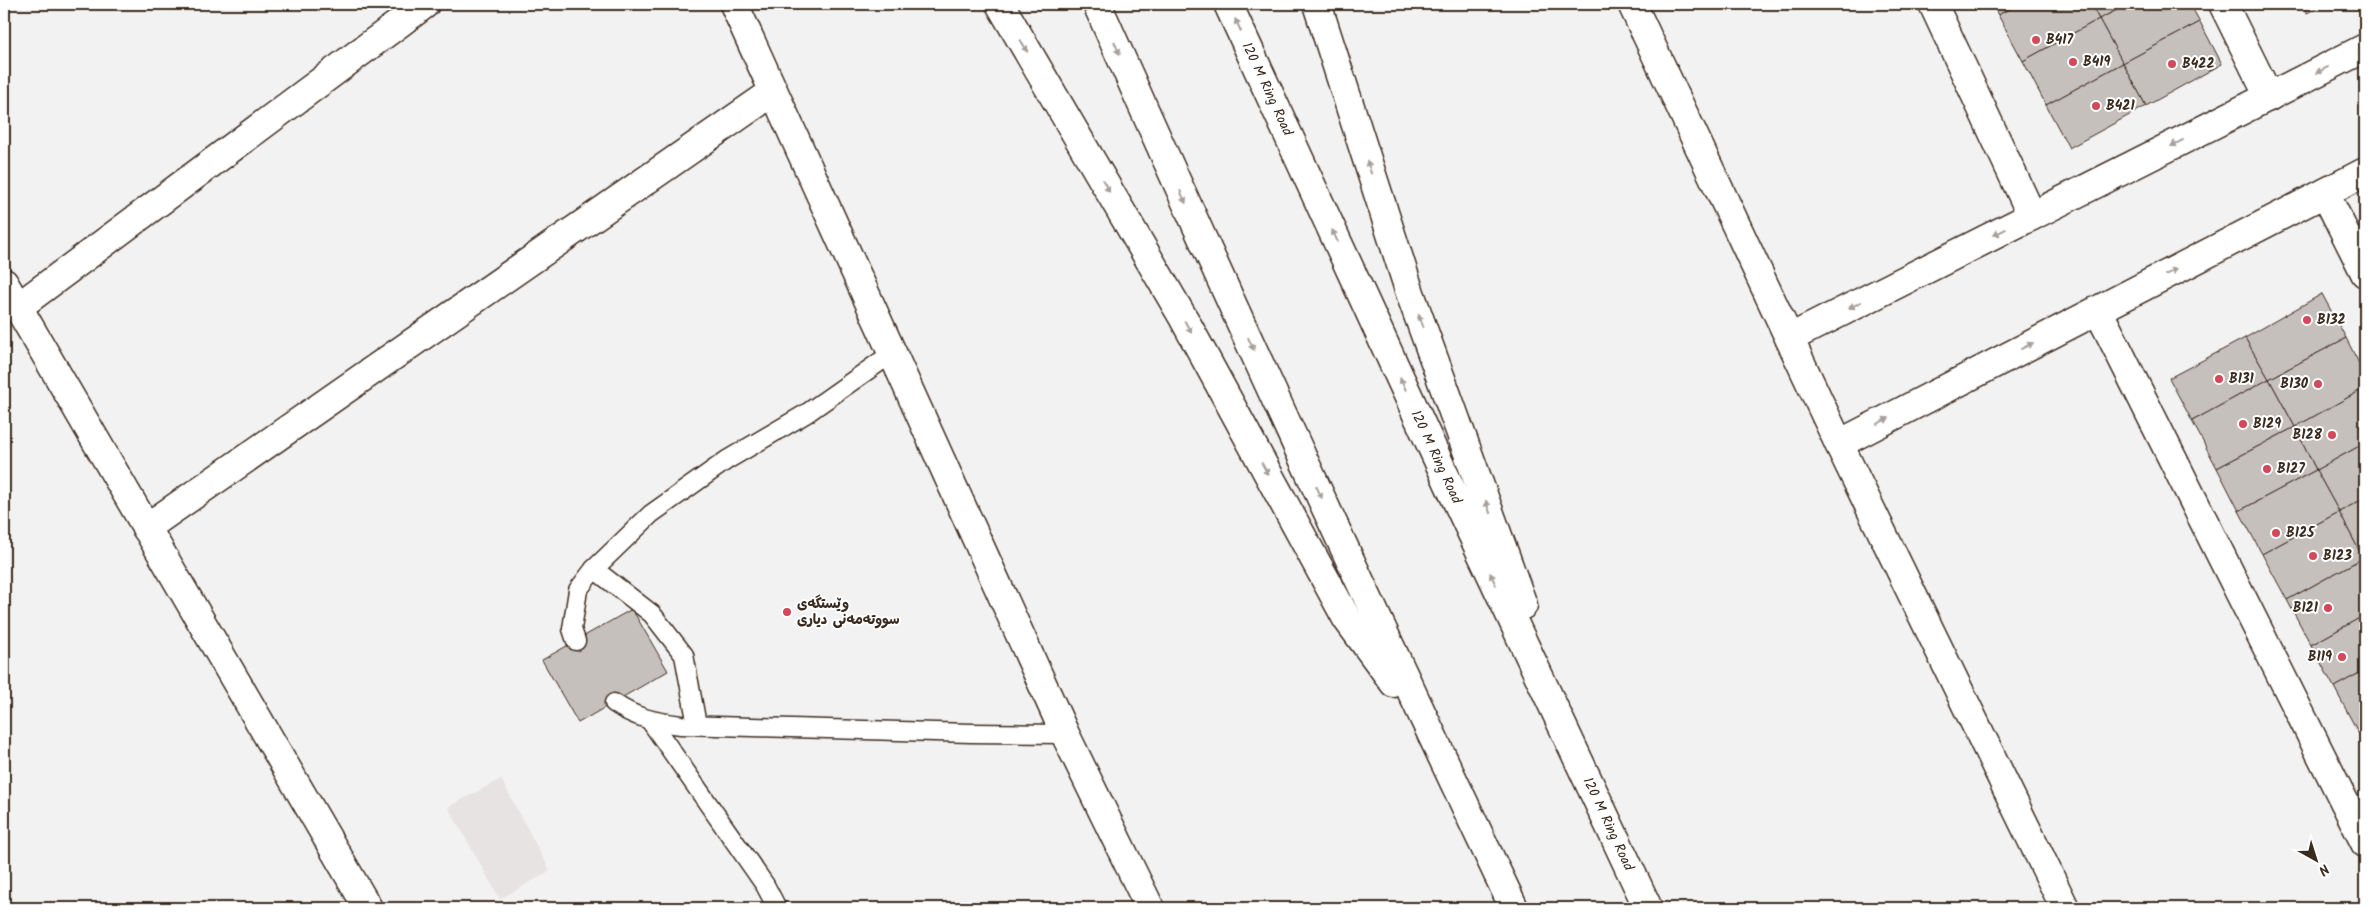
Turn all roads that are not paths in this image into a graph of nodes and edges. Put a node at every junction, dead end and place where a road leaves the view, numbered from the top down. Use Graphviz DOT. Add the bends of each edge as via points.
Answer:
graph roads {
  1 [pos="425,4"];
  2 [pos="734,4"];
  3 [pos="1000,4"];
  4 [pos="1097,4"];
  5 [pos="1228,4"];
  6 [pos="1317,4"];
  7 [pos="1632,4"];
  8 [pos="1933,4"];
  9 [pos="2223,4"];
  10 [pos="2365,48"];
  11 [pos="773,92"];
  12 [pos="2269,97"];
  13 [pos="2365,172"];
  14 [pos="2325,193"];
  15 [pos="2032,216"];
  16 [pos="2365,273"];
  17 [pos="4,283"];
  18 [pos="18,307"];
  19 [pos="2098,310"];
  20 [pos="1790,338"];
  21 [pos="891,354"];
  22 [pos="1840,444"];
  23 [pos="146,528"];
  24 [pos="594,569"];
  25 [pos="576,641"];
  26 [pos="614,702"];
  27 [pos="651,722"];
  28 [pos="697,725"];
  29 [pos="1429,730"];
  30 [pos="1065,734"];
  31 [pos="2365,843"];
  32 [pos="368,908"];
  33 [pos="777,908"];
  34 [pos="1150,908"];
  35 [pos="1514,908"];
  36 [pos="1649,908"];
  37 [pos="2065,908"];
  1 -- 18 [label="main road"];
  2 -- 11 [label="main road"];
  3 -- 29 [label="main road, one-way" via="1184,319 1347,619"];
  4 -- 29 [label="main road, one-way"];
  36 -- 5 [label="main road, 120 M Ring Road, one-way" via="1463,515"];
  36 -- 6 [label="main road, one-way" via="1546,673 1410,293"];
  7 -- 20 [label="main road"];
  8 -- 15 [label="main road"];
  9 -- 12 [label="main road"];
  10 -- 12 [label="main road, one-way"];
  11 -- 21 [label="main road"];
  11 -- 23 [label="main road"];
  12 -- 15 [label="main road, one-way"];
  13 -- 14 [label="main road"];
  14 -- 16 [label="main road"];
  19 -- 14 [label="main road, one-way"];
  15 -- 20 [label="main road, one-way"];
  17 -- 18 [label="main road"];
  18 -- 23 [label="main road"];
  22 -- 19 [label="main road, one-way"];
  19 -- 31 [label="main road"];
  20 -- 22 [label="main road"];
  21 -- 24 [label="lane" via="807,413 727,460 650,514"];
  21 -- 30 [label="main road"];
  22 -- 37 [label="main road"];
  23 -- 32 [label="main road"];
  24 -- 25 [label="lane" via="578,590 572,629"];
  24 -- 28 [label="lane" via="652,614 684,655"];
  26 -- 27 [label="lane" via="625,711"];
  27 -- 28 [label="lane"];
  27 -- 33 [label="lane" via="765,885"];
  28 -- 30 [label="lane"];
  29 -- 35 [label="main road"];
  30 -- 34 [label="main road"];
}
